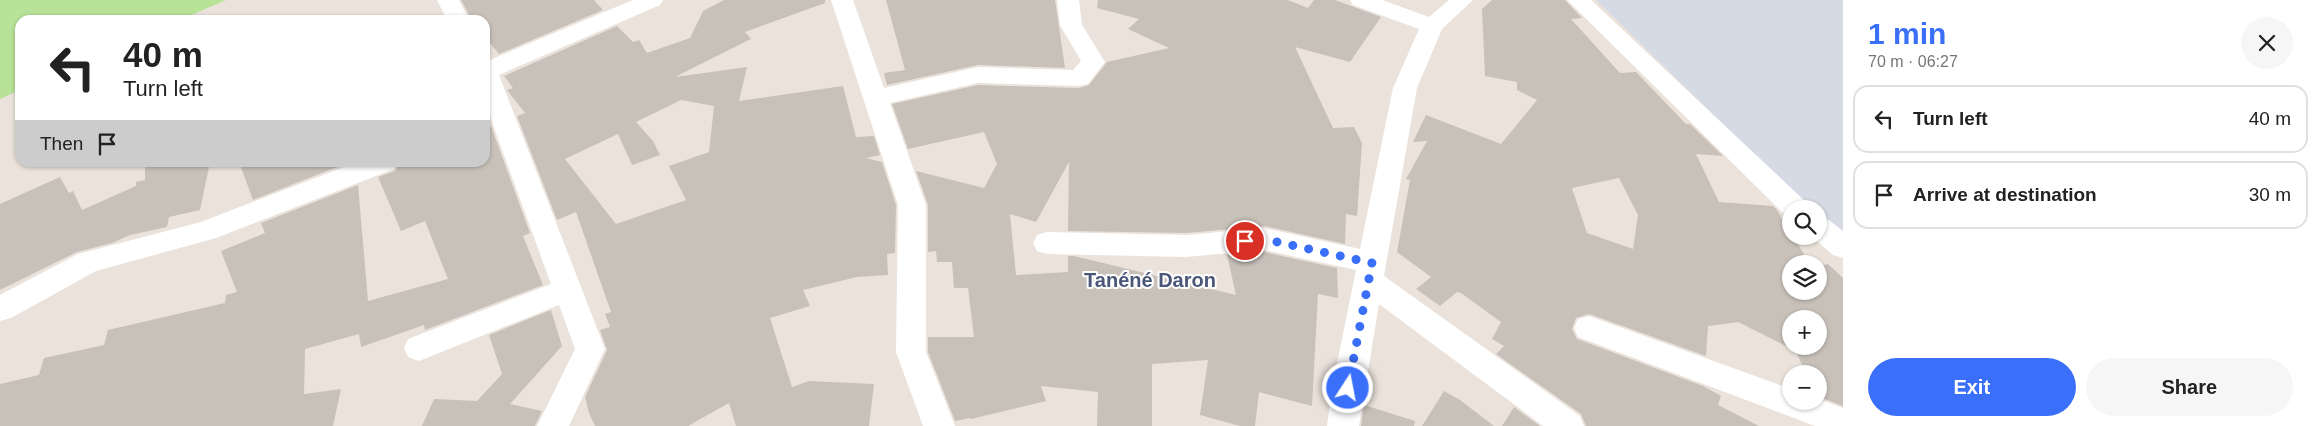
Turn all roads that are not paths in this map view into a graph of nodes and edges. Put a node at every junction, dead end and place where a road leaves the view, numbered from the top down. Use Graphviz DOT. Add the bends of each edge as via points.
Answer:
graph roads {
  1 [pos="448,0"];
  2 [pos="652,0"];
  3 [pos="842,0"];
  4 [pos="1068,0"];
  5 [pos="1361,0"];
  6 [pos="1462,0"];
  7 [pos="1578,0"];
  8 [pos="456,15"];
  9 [pos="1432,26"];
  10 [pos="490,69"];
  11 [pos="490,96"];
  12 [pos="874,98"];
  13 [pos="494,121"];
  14 [pos="372,167"];
  15 [pos="1787,200"];
  16 [pos="1827,234"];
  17 [pos="1047,243"];
  18 [pos="1843,247"];
  19 [pos="1370,272"];
  20 [pos="569,289"];
  21 [pos="0,309"];
  22 [pos="1589,328"];
  23 [pos="419,348"];
  24 [pos="1843,422"];
  25 [pos="553,426"];
  26 [pos="939,426"];
  27 [pos="1343,426"];
  28 [pos="1568,426"];
  1 -- 8 [label="street"];
  2 -- 10 [label="street"];
  3 -- 12 [label="street"];
  4 -- 12 [label="street" via="1071,25 1094,62 1079,78 978,75"];
  5 -- 9 [label="street"];
  6 -- 9 [label="street"];
  7 -- 15 [label="street"];
  9 -- 19 [label="street" via="1405,88"];
  11 -- 13 [label="street"];
  12 -- 26 [label="street" via="912,205 911,352"];
  13 -- 20 [label="street"];
  14 -- 21 [label="street" via="206,231 88,262"];
  16 -- 18 [label="street"];
  17 -- 19 [label="street" via="1186,246 1264,239"];
  19 -- 27 [label="street"];
  19 -- 28 [label="street"];
  20 -- 23 [label="street"];
  20 -- 25 [label="street" via="590,348"];
  22 -- 24 [label="street"];
}
